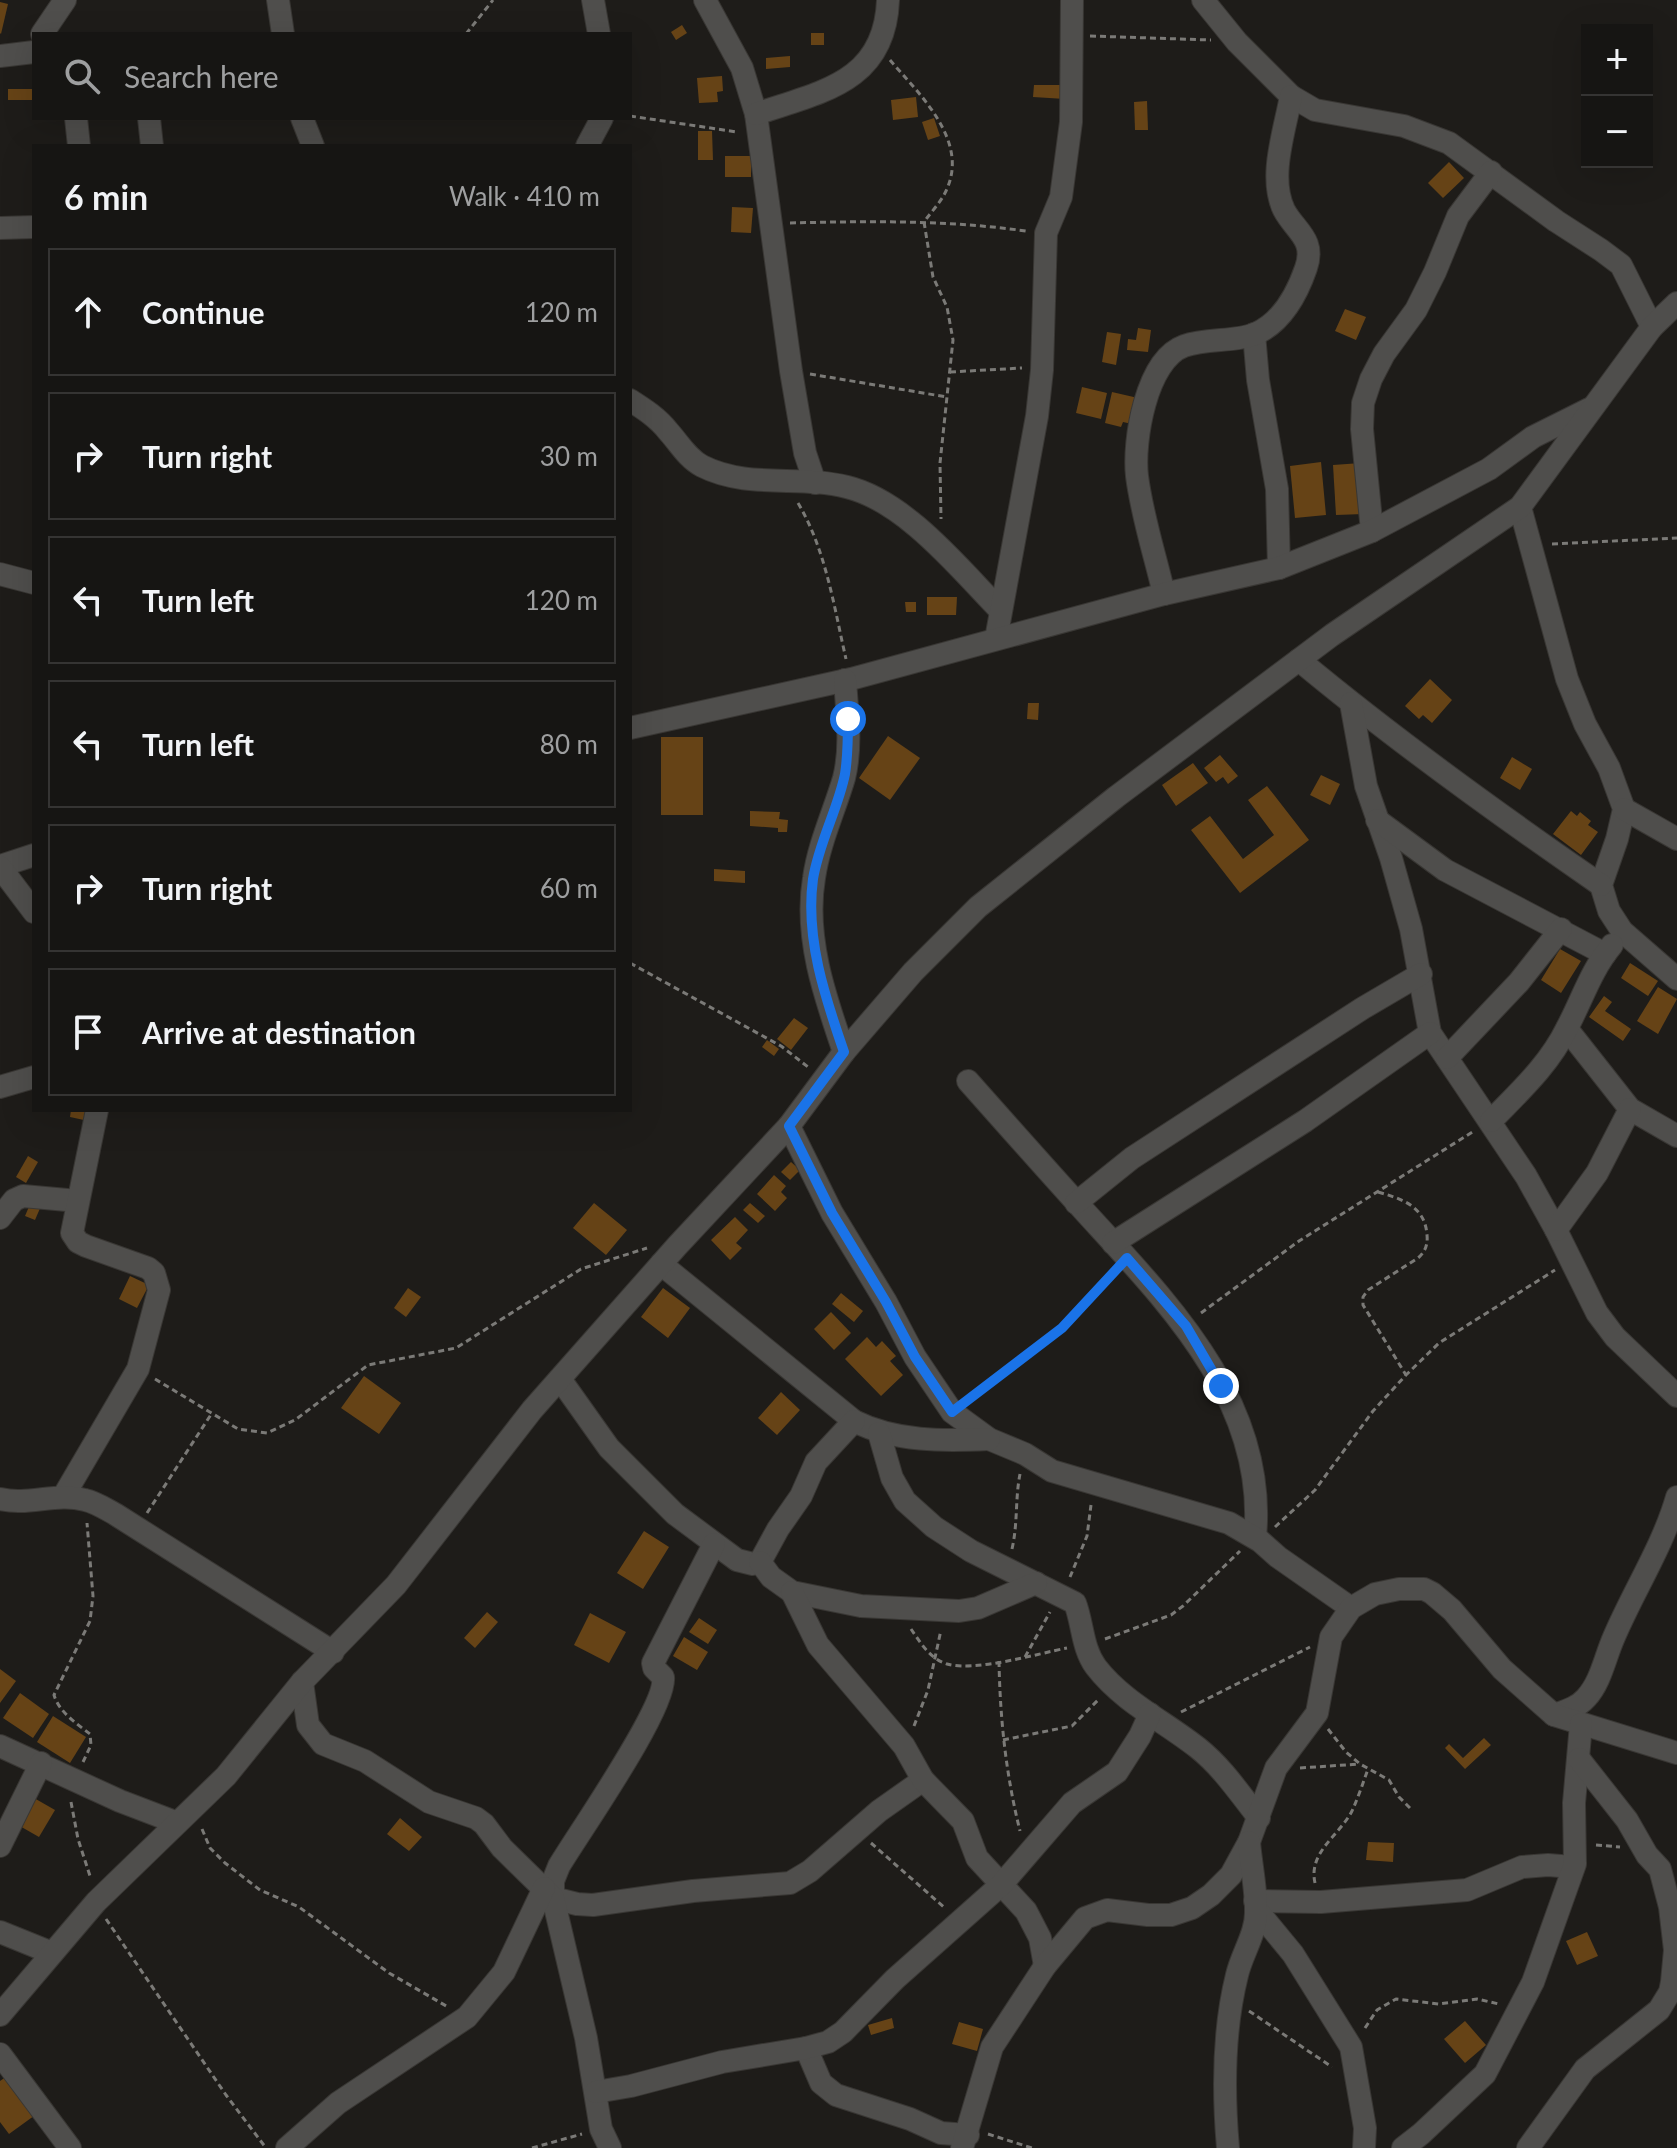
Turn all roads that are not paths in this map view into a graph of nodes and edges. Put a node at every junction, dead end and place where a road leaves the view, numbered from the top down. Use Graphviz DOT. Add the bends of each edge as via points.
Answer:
graph roads {
  1 [pos="65,0"];
  2 [pos="278,0"];
  3 [pos="593,0"];
  4 [pos="705,0"];
  5 [pos="888,0"];
  6 [pos="1072,0"];
  7 [pos="1203,0"];
  8 [pos="44,32"];
  9 [pos="283,32"];
  10 [pos="599,32"];
  11 [pos="32,47"];
  12 [pos="0,56"];
  13 [pos="1291,96"];
  14 [pos="76,120"];
  15 [pos="149,120"];
  16 [pos="303,120"];
  17 [pos="601,120"];
  18 [pos="757,125"];
  19 [pos="79,144"];
  20 [pos="152,144"];
  21 [pos="312,144"];
  22 [pos="588,144"];
  23 [pos="1491,172"];
  24 [pos="32,227"];
  25 [pos="0,228"];
  26 [pos="1677,303"];
  27 [pos="1652,327"];
  28 [pos="1254,334"];
  29 [pos="632,402"];
  30 [pos="1593,407"];
  31 [pos="815,483"];
  32 [pos="1520,507"];
  33 [pos="1372,531"];
  34 [pos="1279,568"];
  35 [pos="0,574"];
  36 [pos="32,582"];
  37 [pos="1164,594"];
  38 [pos="999,609"];
  39 [pos="996,639"];
  40 [pos="1299,660"];
  41 [pos="848,679"];
  42 [pos="1351,703"];
  43 [pos="632,728"];
  44 [pos="1624,809"];
  45 [pos="1376,819"];
  46 [pos="1677,839"];
  47 [pos="32,856"];
  48 [pos="0,866"];
  49 [pos="1601,885"];
  50 [pos="32,909"];
  51 [pos="1561,929"];
  52 [pos="1622,931"];
  53 [pos="1605,954"];
  54 [pos="1421,974"];
  55 [pos="1677,979"];
  56 [pos="1567,1029"];
  57 [pos="1430,1033"];
  58 [pos="844,1052"];
  59 [pos="1447,1058"];
  60 [pos="32,1078"];
  61 [pos="968,1081"];
  62 [pos="0,1087"];
  63 [pos="1630,1109"];
  64 [pos="97,1112"];
  65 [pos="1491,1121"];
  66 [pos="789,1126"];
  67 [pos="1677,1136"];
  68 [pos="78,1201"];
  69 [pos="1076,1203"];
  70 [pos="0,1218"];
  71 [pos="1556,1230"];
  72 [pos="1120,1251"];
  73 [pos="655,1255"];
  74 [pos="560,1379"];
  75 [pos="1677,1396"];
  76 [pos="854,1421"];
  77 [pos="879,1433"];
  78 [pos="989,1439"];
  79 [pos="1677,1497"];
  80 [pos="75,1498"];
  81 [pos="0,1499"];
  82 [pos="1257,1539"];
  83 [pos="714,1544"];
  84 [pos="760,1562"];
  85 [pos="1036,1583"];
  86 [pos="792,1592"];
  87 [pos="1351,1608"];
  88 [pos="333,1652"];
  89 [pos="302,1682"];
  90 [pos="1554,1715"];
  91 [pos="1155,1718"];
  92 [pos="1581,1724"];
  93 [pos="0,1746"];
  94 [pos="1677,1753"];
  95 [pos="1579,1759"];
  96 [pos="41,1763"];
  97 [pos="923,1780"];
  98 [pos="1259,1818"];
  99 [pos="175,1822"];
  100 [pos="1249,1842"];
  101 [pos="0,1846"];
  102 [pos="1573,1867"];
  103 [pos="1002,1884"];
  104 [pos="549,1893"];
  105 [pos="1256,1905"];
  106 [pos="0,1932"];
  107 [pos="52,1953"];
  108 [pos="1045,1966"];
  109 [pos="1668,2011"];
  110 [pos="0,2015"];
  111 [pos="806,2048"];
  112 [pos="0,2054"];
  113 [pos="596,2092"];
  114 [pos="966,2137"];
  115 [pos="605,2139"];
  116 [pos="70,2148"];
  117 [pos="287,2148"];
  118 [pos="1228,2148"];
  119 [pos="1364,2148"];
  120 [pos="1403,2148"];
  121 [pos="1528,2148"];
  1 -- 8 [label="street"];
  2 -- 9 [label="street"];
  3 -- 10 [label="street"];
  4 -- 18 [label="street" via="742,68"];
  5 -- 18 [label="street" via="885,32 863,67"];
  6 -- 38 [label="street" via="1071,122 1061,197 1046,233 1037,416"];
  7 -- 13 [label="street"];
  11 -- 12 [label="street"];
  13 -- 23 [label="street" via="1315,110 1404,126 1449,143"];
  13 -- 28 [label="street" via="1279,195 1285,212 1302,231 1307,266 1281,317"];
  14 -- 19 [label="street"];
  15 -- 20 [label="street"];
  16 -- 21 [label="street"];
  17 -- 22 [label="street"];
  18 -- 31 [label="street" via="791,371"];
  23 -- 27 [label="street" via="1621,265"];
  23 -- 33 [label="street" via="1458,216 1416,310 1384,354 1363,403"];
  24 -- 25 [label="street"];
  26 -- 27 [label="street"];
  27 -- 30 [label="street"];
  28 -- 34 [label="street" via="1277,489"];
  28 -- 37 [label="street" via="1181,347 1159,367 1148,391 1137,472"];
  29 -- 31 [label="street" via="701,465 730,476"];
  30 -- 32 [label="street"];
  30 -- 33 [label="street"];
  31 -- 38 [label="street" via="847,487 892,507"];
  32 -- 40 [label="street"];
  32 -- 44 [label="street" via="1567,679"];
  33 -- 34 [label="street"];
  34 -- 37 [label="street"];
  35 -- 36 [label="street"];
  37 -- 39 [label="street"];
  38 -- 39 [label="street"];
  39 -- 41 [label="street"];
  40 -- 42 [label="street"];
  40 -- 58 [label="street" via="978,907"];
  41 -- 43 [label="street"];
  41 -- 58 [label="street" via="844,775 813,880 812,929"];
  42 -- 45 [label="street"];
  42 -- 49 [label="street"];
  44 -- 46 [label="street"];
  44 -- 49 [label="street"];
  45 -- 51 [label="street" via="1445,870"];
  45 -- 54 [label="street"];
  47 -- 48 [label="street"];
  48 -- 50 [label="street"];
  49 -- 52 [label="street"];
  51 -- 53 [label="street"];
  51 -- 59 [label="street"];
  52 -- 53 [label="street"];
  52 -- 55 [label="street"];
  53 -- 56 [label="street"];
  54 -- 57 [label="street"];
  54 -- 69 [label="street" via="1132,1158"];
  56 -- 63 [label="street"];
  56 -- 65 [label="street" via="1551,1056"];
  57 -- 59 [label="street"];
  57 -- 72 [label="street"];
  58 -- 66 [label="street"];
  59 -- 65 [label="street"];
  60 -- 62 [label="street"];
  61 -- 69 [label="street"];
  63 -- 67 [label="street"];
  63 -- 71 [label="street" via="1597,1173"];
  64 -- 68 [label="street"];
  65 -- 71 [label="street"];
  66 -- 73 [label="street"];
  66 -- 78 [label="street" via="915,1357 952,1412"];
  68 -- 70 [label="street" via="23,1196"];
  68 -- 80 [label="street" via="72,1228 78,1242 148,1268 158,1282 158,1297 138,1369"];
  69 -- 72 [label="street"];
  71 -- 75 [label="street" via="1597,1313"];
  72 -- 82 [label="street" via="1186,1326 1240,1424 1256,1490"];
  73 -- 74 [label="street"];
  73 -- 76 [label="street"];
  74 -- 83 [label="street" via="609,1448 675,1514"];
  74 -- 88 [label="street" via="396,1585"];
  76 -- 77 [label="street"];
  76 -- 84 [label="street" via="816,1462"];
  77 -- 78 [label="street"];
  77 -- 85 [label="street" via="905,1501 934,1527"];
  78 -- 82 [label="street" via="1052,1471 1229,1523"];
  79 -- 90 [label="street" via="1597,1683 1586,1699"];
  80 -- 81 [label="street"];
  80 -- 88 [label="street" via="115,1514"];
  82 -- 87 [label="street"];
  83 -- 84 [label="street" via="744,1563"];
  83 -- 104 [label="street" via="653,1663 663,1677 663,1689 634,1749 559,1866"];
  84 -- 86 [label="street"];
  85 -- 86 [label="street" via="978,1608 944,1610 861,1606"];
  85 -- 91 [label="street" via="1075,1603 1094,1665"];
  86 -- 97 [label="street" via="818,1645 904,1746"];
  87 -- 90 [label="street" via="1375,1594 1399,1589 1432,1593 1502,1669"];
  87 -- 98 [label="street" via="1331,1637 1317,1713 1276,1768"];
  88 -- 89 [label="street"];
  89 -- 99 [label="street" via="226,1776"];
  89 -- 104 [label="street" via="308,1725 323,1744 365,1761 429,1802 476,1818"];
  90 -- 92 [label="street"];
  91 -- 98 [label="street" via="1216,1765"];
  91 -- 103 [label="street" via="1117,1772 1072,1803"];
  92 -- 94 [label="street"];
  92 -- 95 [label="street"];
  93 -- 96 [label="street"];
  95 -- 102 [label="street"];
  95 -- 109 [label="street" via="1660,1869 1675,1950"];
  96 -- 99 [label="street"];
  96 -- 101 [label="street"];
  97 -- 103 [label="street" via="963,1821 977,1858"];
  97 -- 104 [label="street" via="801,1878 779,1885 593,1905"];
  98 -- 100 [label="street"];
  99 -- 107 [label="street"];
  100 -- 105 [label="street"];
  100 -- 108 [label="street" via="1231,1875 1192,1908 1171,1915 1095,1912"];
  102 -- 105 [label="street" via="1522,1867 1467,1890"];
  102 -- 120 [label="street" via="1533,1982 1495,2060 1479,2081"];
  103 -- 108 [label="street" via="1034,1923"];
  103 -- 111 [label="street" via="843,2032"];
  104 -- 113 [label="street"];
  104 -- 117 [label="street" via="504,1972 467,2017 338,2103"];
  105 -- 118 [label="street" via="1255,1927 1232,2001 1225,2082"];
  105 -- 119 [label="street" via="1351,2047"];
  106 -- 107 [label="street"];
  107 -- 110 [label="street"];
  108 -- 114 [label="street" via="992,2047"];
  109 -- 121 [label="street" via="1591,2062"];
  111 -- 113 [label="street"];
  111 -- 114 [label="street" via="821,2083 836,2095"];
  112 -- 116 [label="street"];
  113 -- 115 [label="street"];
}
